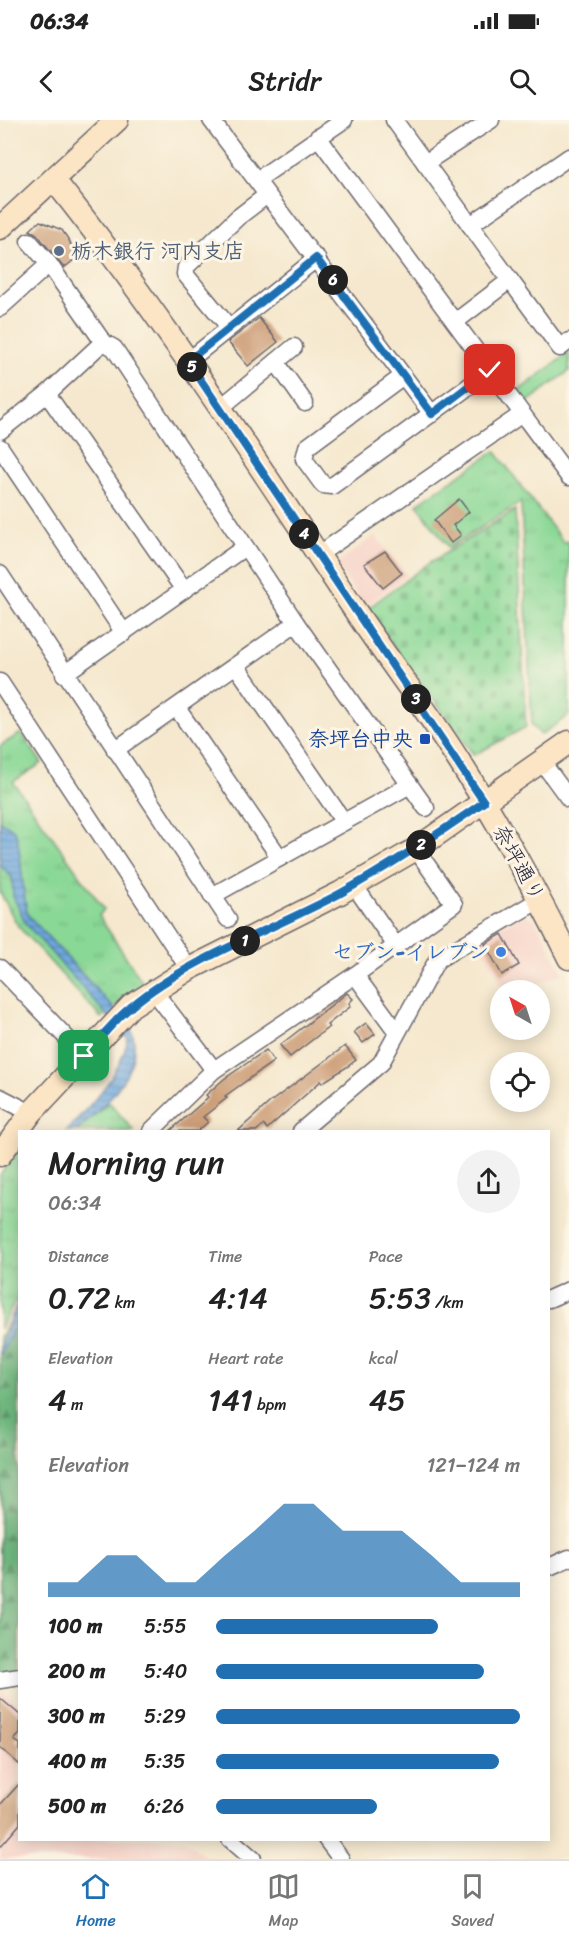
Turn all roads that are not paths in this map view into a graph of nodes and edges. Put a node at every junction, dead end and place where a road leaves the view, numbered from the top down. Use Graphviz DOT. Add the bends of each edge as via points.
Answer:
graph roads {
  1 [pos="117,120"];
  2 [pos="211,120"];
  3 [pos="344,120"];
  4 [pos="394,120"];
  5 [pos="491,120"];
  6 [pos="318,137"];
  7 [pos="569,157"];
  8 [pos="425,163"];
  9 [pos="54,180"];
  10 [pos="257,180"];
  11 [pos="267,195"];
  12 [pos="470,225"];
  13 [pos="0,228"];
  14 [pos="29,241"];
  15 [pos="316,258"];
  16 [pos="49,264"];
  17 [pos="510,280"];
  18 [pos="0,308"];
  19 [pos="455,322"];
  20 [pos="230,327"];
  21 [pos="569,341"];
  22 [pos="103,342"];
  23 [pos="294,347"];
  24 [pos="188,361"];
  25 [pos="276,363"];
  26 [pos="490,370"];
  27 [pos="403,376"];
  28 [pos="47,394"];
  29 [pos="305,403"];
  30 [pos="219,409"];
  31 [pos="432,414"];
  32 [pos="522,414"];
  33 [pos="0,431"];
  34 [pos="0,447"];
  35 [pos="569,477"];
  36 [pos="245,547"];
  37 [pos="318,555"];
  38 [pos="0,574"];
  39 [pos="184,590"];
  40 [pos="296,623"];
  41 [pos="124,633"];
  42 [pos="237,667"];
  43 [pos="64,674"];
  44 [pos="0,682"];
  45 [pos="177,708"];
  46 [pos="569,742"];
  47 [pos="115,750"];
  48 [pos="542,762"];
  49 [pos="410,785"];
  50 [pos="569,799"];
  51 [pos="484,802"];
  52 [pos="426,808"];
  53 [pos="344,822"];
  54 [pos="416,849"];
  55 [pos="280,858"];
  56 [pos="354,885"];
  57 [pos="212,896"];
  58 [pos="540,900"];
  59 [pos="228,919"];
  60 [pos="396,946"];
  61 [pos="569,958"];
  62 [pos="0,968"];
  63 [pos="189,969"];
  64 [pos="355,975"];
  65 [pos="153,990"];
  66 [pos="397,1032"];
  67 [pos="84,1056"];
  68 [pos="214,1070"];
  69 [pos="0,1097"];
  70 [pos="31,1113"];
  71 [pos="18,1130"];
  72 [pos="152,1130"];
  73 [pos="302,1130"];
  74 [pos="18,1131"];
  75 [pos="0,1155"];
  76 [pos="569,1290"];
  77 [pos="550,1299"];
  78 [pos="569,1558"];
  79 [pos="550,1567"];
  80 [pos="18,1677"];
  81 [pos="0,1680"];
  82 [pos="232,1841"];
  83 [pos="328,1841"];
  84 [pos="253,1859"];
  85 [pos="341,1859"];
  1 -- 9 [label="street"];
  2 -- 10 [label="street"];
  3 -- 6 [label="street"];
  4 -- 8 [label="street"];
  5 -- 8 [label="street"];
  6 -- 10 [label="street"];
  6 -- 19 [label="street"];
  7 -- 12 [label="street"];
  8 -- 12 [label="street"];
  9 -- 13 [label="street"];
  9 -- 24 [label="street, 奈坪通り"];
  10 -- 11 [label="street"];
  11 -- 15 [label="street"];
  11 -- 20 [label="street" via="186,267 185,273"];
  12 -- 17 [label="street"];
  14 -- 16 [label="street"];
  15 -- 20 [label="street"];
  15 -- 27 [label="street"];
  16 -- 18 [label="street"];
  16 -- 22 [label="street"];
  17 -- 19 [label="street"];
  17 -- 21 [label="street" via="560,348"];
  19 -- 26 [label="street"];
  20 -- 24 [label="street"];
  22 -- 28 [label="street"];
  22 -- 36 [label="street" via="114,348"];
  23 -- 25 [label="street"];
  24 -- 30 [label="street, 奈坪通り"];
  25 -- 29 [label="street"];
  25 -- 30 [label="street"];
  26 -- 31 [label="street"];
  26 -- 32 [label="street"];
  27 -- 31 [label="street"];
  27 -- 31 [label="street" via="307,447 304,459 323,485 332,486"];
  28 -- 33 [label="street"];
  28 -- 39 [label="street"];
  30 -- 37 [label="street, 奈坪通り"];
  32 -- 35 [label="street"];
  32 -- 37 [label="street"];
  34 -- 41 [label="street"];
  36 -- 39 [label="street"];
  36 -- 40 [label="street"];
  37 -- 51 [label="street, 奈坪通り"];
  38 -- 43 [label="street"];
  39 -- 41 [label="street"];
  40 -- 42 [label="street"];
  40 -- 49 [label="street"];
  41 -- 43 [label="street"];
  42 -- 45 [label="street"];
  42 -- 53 [label="street"];
  43 -- 47 [label="street"];
  44 -- 63 [label="street"];
  45 -- 47 [label="street"];
  45 -- 55 [label="street"];
  46 -- 48 [label="street"];
  47 -- 57 [label="street"];
  48 -- 50 [label="street"];
  48 -- 51 [label="street"];
  49 -- 52 [label="street"];
  49 -- 53 [label="street"];
  51 -- 54 [label="street"];
  51 -- 58 [label="street, 奈坪通り"];
  53 -- 55 [label="street"];
  54 -- 56 [label="street"];
  54 -- 60 [label="street" via="454,904"];
  55 -- 57 [label="street"];
  56 -- 60 [label="street"];
  56 -- 63 [label="street"];
  57 -- 59 [label="street"];
  58 -- 61 [label="street, 奈坪通り"];
  58 -- 66 [label="street" via="437,960"];
  60 -- 64 [label="street"];
  62 -- 67 [label="street"];
  63 -- 65 [label="street"];
  64 -- 66 [label="street"];
  64 -- 68 [label="street"];
  65 -- 67 [label="street"];
  65 -- 68 [label="street"];
  66 -- 73 [label="street" via="381,1063"];
  67 -- 70 [label="street"];
  68 -- 72 [label="street"];
  69 -- 70 [label="street"];
  70 -- 71 [label="street"];
  74 -- 75 [label="street"];
  76 -- 77 [label="street"];
  78 -- 79 [label="street"];
  80 -- 81 [label="street"];
  82 -- 84 [label="street"];
  83 -- 85 [label="street"];
}
